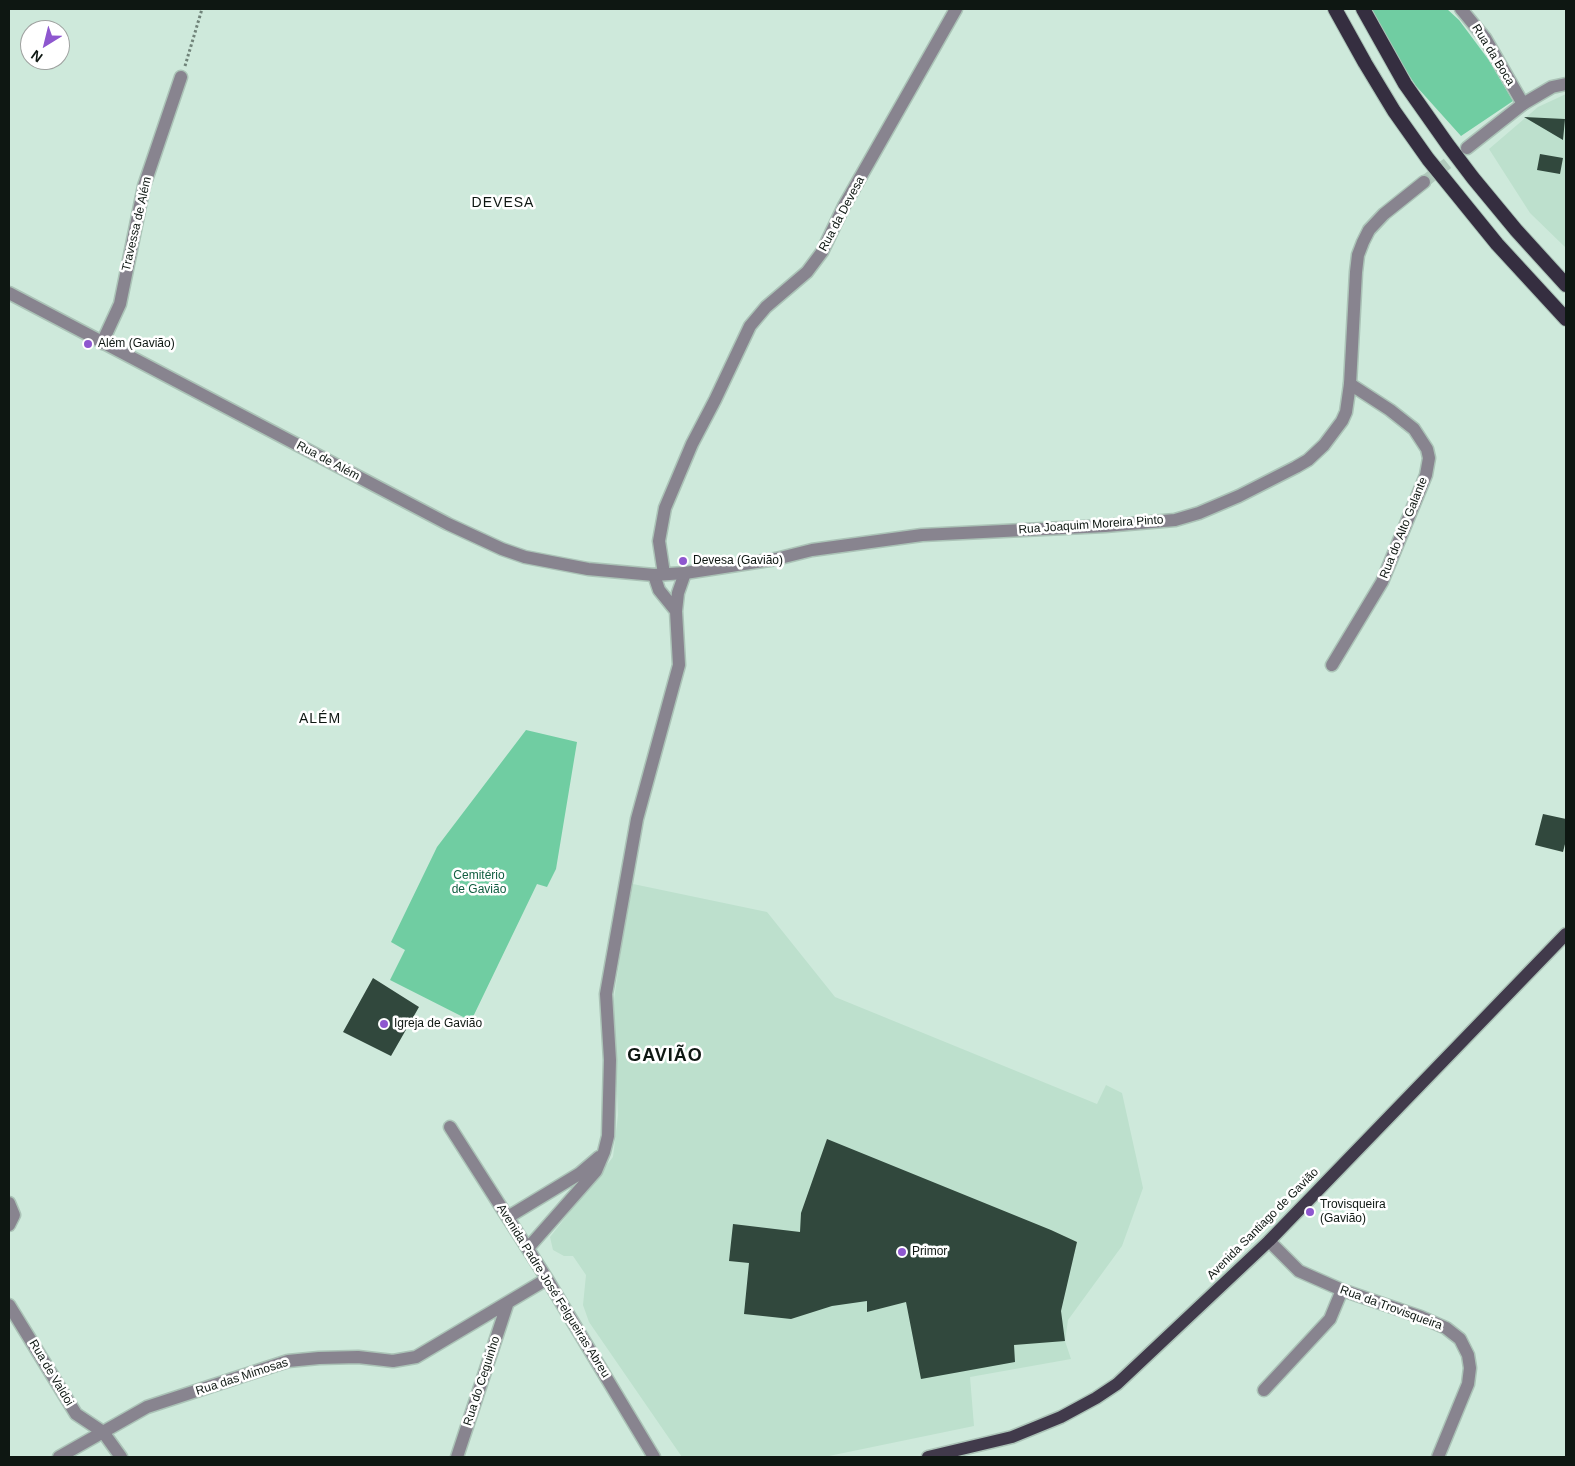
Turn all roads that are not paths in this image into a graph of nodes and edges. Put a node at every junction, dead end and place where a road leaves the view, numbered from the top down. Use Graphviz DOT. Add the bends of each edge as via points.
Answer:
graph roads {
  1 [pos="956,9"];
  2 [pos="1335,9"];
  3 [pos="1362,9"];
  4 [pos="1461,9"];
  5 [pos="181,77"];
  6 [pos="1566,84"];
  7 [pos="1523,104"];
  8 [pos="1467,148"];
  9 [pos="1424,182"];
  10 [pos="1566,285"];
  11 [pos="9,293"];
  12 [pos="1566,320"];
  13 [pos="102,343"];
  14 [pos="1350,384"];
  15 [pos="685,573"];
  16 [pos="659,574"];
  17 [pos="676,612"];
  18 [pos="1332,665"];
  19 [pos="1566,934"];
  20 [pos="450,1127"];
  21 [pos="604,1152"];
  22 [pos="9,1203"];
  23 [pos="508,1217"];
  24 [pos="9,1225"];
  25 [pos="1269,1241"];
  26 [pos="528,1248"];
  27 [pos="547,1280"];
  28 [pos="1342,1290"];
  29 [pos="9,1304"];
  30 [pos="507,1305"];
  31 [pos="1264,1390"];
  32 [pos="103,1432"];
  33 [pos="59,1457"];
  34 [pos="121,1457"];
  35 [pos="457,1457"];
  36 [pos="654,1457"];
  37 [pos="928,1457"];
  38 [pos="1438,1457"];
  1 -- 16 [label="street, Rua da Devesa" via="844,206 822,252 807,272 760,313 750,326 692,444 665,508 659,541"];
  2 -- 12 [label="highway" via="1394,111 1428,159 1497,244"];
  3 -- 10 [label="highway" via="1405,84 1448,145"];
  4 -- 7 [label="street, Rua da Boca" via="1485,38"];
  5 -- 13 [label="street, Travessa de Além" via="144,186 120,304"];
  6 -- 7 [label="street" via="1552,87"];
  7 -- 8 [label="street"];
  9 -- 14 [label="street, Rua Joaquim Moreira Pinto" via="1384,214 1370,230 1358,255"];
  11 -- 13 [label="street, Rua de Além"];
  13 -- 16 [label="street, Rua de Além" via="502,549 525,557 588,569"];
  14 -- 15 [label="street, Rua Joaquim Moreira Pinto" via="1346,412 1324,445 1302,463 1199,513 1159,522 922,536 812,550"];
  14 -- 18 [label="street, Rua do Alto Galante" via="1414,429 1429,458 1426,475 1382,582"];
  15 -- 16 [label="street, Rua Joaquim Moreira Pinto"];
  15 -- 17 [label="street"];
  16 -- 17 [label="street, Rua da Devesa" via="659,590"];
  17 -- 21 [label="street" via="679,665 637,819 606,994 610,1060 608,1136"];
  19 -- 25 [label="main road, Avenida Santiago de Gavião"];
  20 -- 23 [label="street, Avenida Padre José Felgueiras Abreu"];
  21 -- 23 [label="street" via="579,1174"];
  21 -- 26 [label="street" via="586,1184"];
  22 -- 24 [label="street" via="14,1215"];
  23 -- 26 [label="street, Avenida Padre José Felgueiras Abreu"];
  25 -- 28 [label="street, Rua da Trovisqueira" via="1299,1271"];
  25 -- 37 [label="main road, Avenida Santiago de Gavião" via="1136,1367 1096,1398 1061,1418 1012,1437"];
  26 -- 27 [label="street, Avenida Padre José Felgueiras Abreu"];
  27 -- 30 [label="street, Rua das Mimosas"];
  27 -- 36 [label="street, Avenida Padre José Felgueiras Abreu"];
  28 -- 31 [label="street" via="1330,1319"];
  28 -- 38 [label="street, Rua da Trovisqueira" via="1421,1317 1446,1328 1460,1339 1468,1355 1468,1384"];
  29 -- 32 [label="street, Rua de Valdoi" via="76,1414"];
  30 -- 32 [label="street, Rua das Mimosas" via="416,1357 393,1361 358,1357 288,1361 148,1407"];
  30 -- 35 [label="street, Rua do Ceguinho"];
  32 -- 33 [label="street, Rua das Mimosas"];
  32 -- 34 [label="street"];
}
